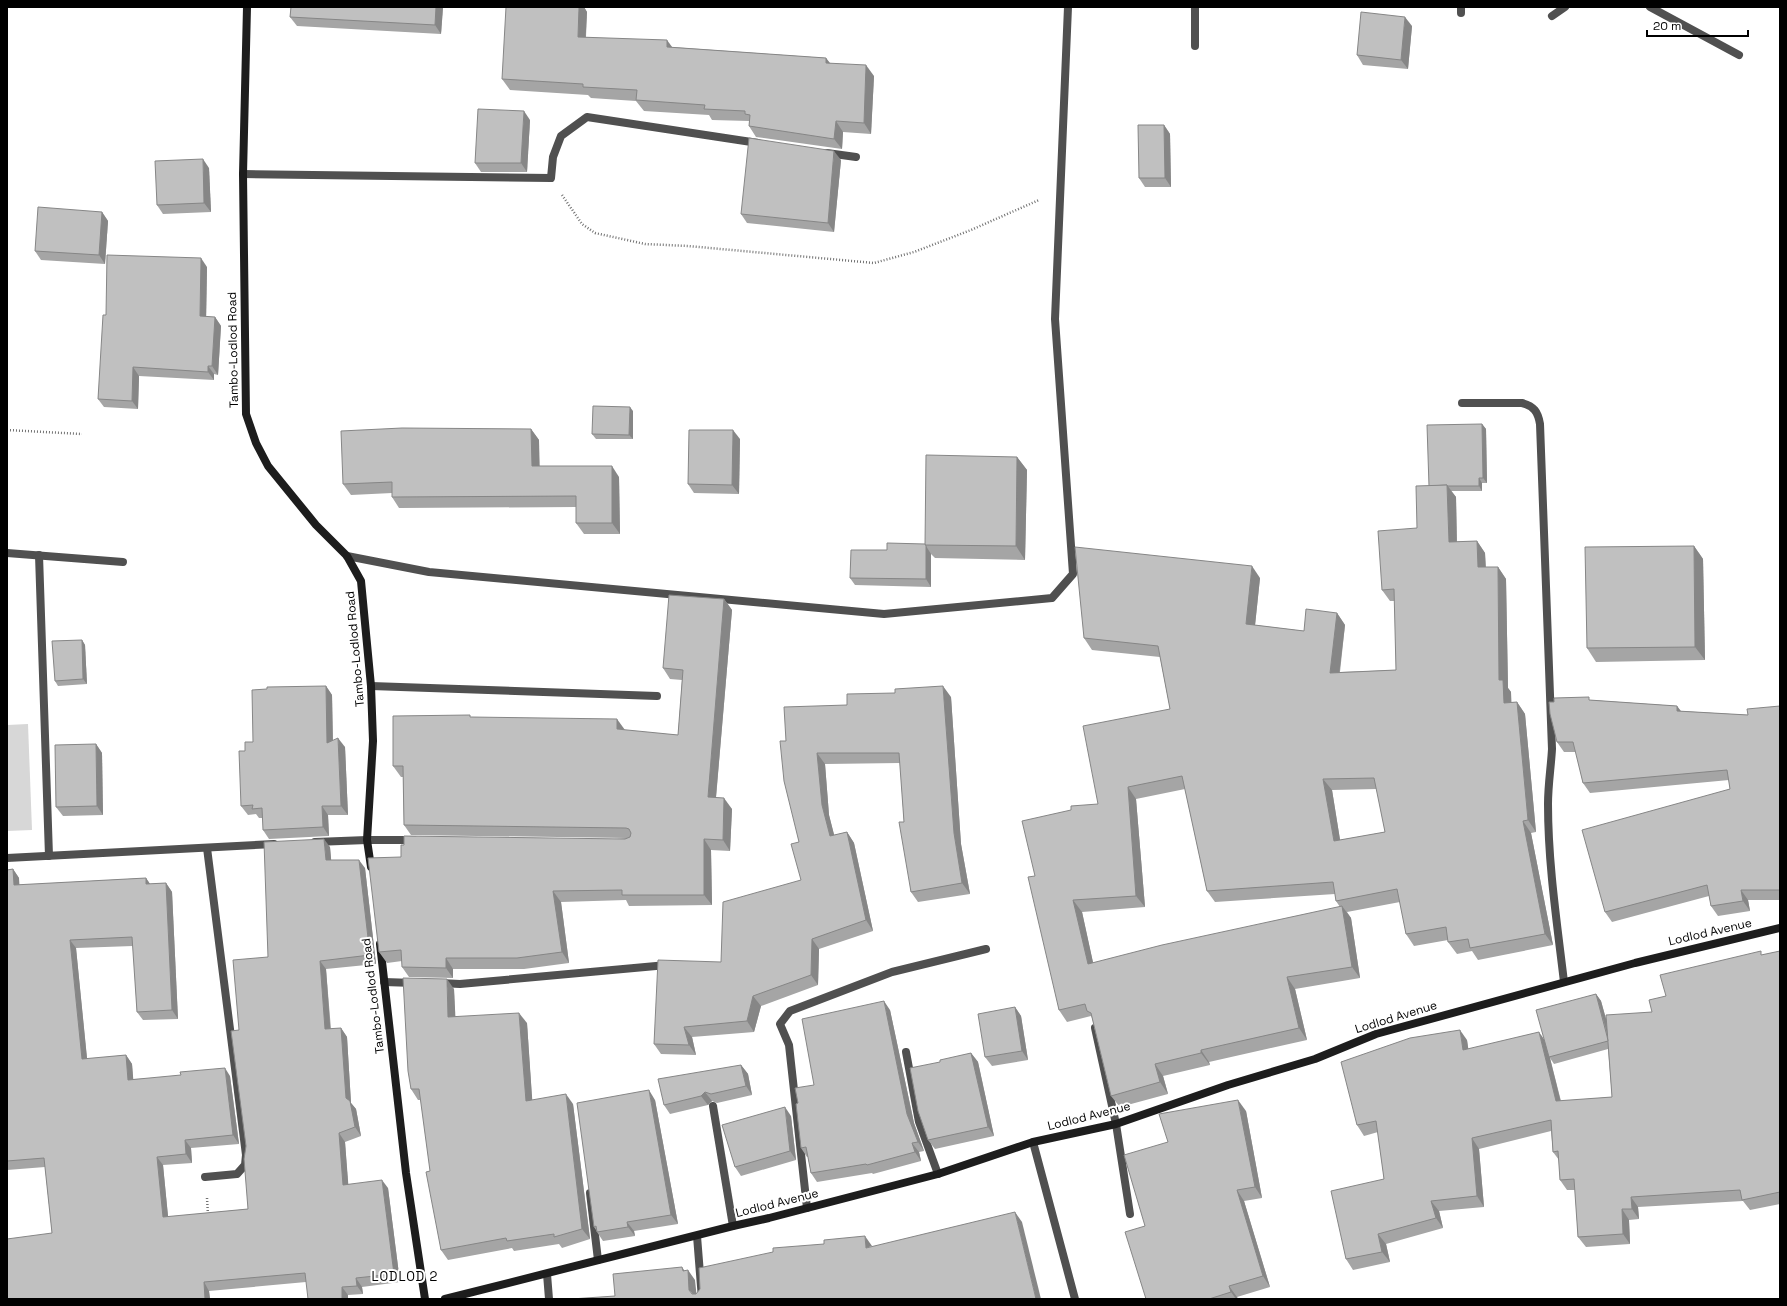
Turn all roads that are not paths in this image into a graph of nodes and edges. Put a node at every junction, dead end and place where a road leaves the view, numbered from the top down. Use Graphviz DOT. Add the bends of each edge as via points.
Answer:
graph roads {
  1 [pos="247,7"];
  2 [pos="1068,7"];
  3 [pos="1195,7"];
  4 [pos="1565,7"];
  5 [pos="1650,7"];
  6 [pos="1552,16"];
  7 [pos="1195,46"];
  8 [pos="1739,55"];
  9 [pos="769,144"];
  10 [pos="816,151"];
  11 [pos="856,157"];
  12 [pos="243,174"];
  13 [pos="1462,403"];
  14 [pos="7,552"];
  15 [pos="39,555"];
  16 [pos="347,556"];
  17 [pos="123,562"];
  18 [pos="371,686"];
  19 [pos="657,696"];
  20 [pos="368,840"];
  21 [pos="422,840"];
  22 [pos="306,843"];
  23 [pos="284,844"];
  24 [pos="207,848"];
  25 [pos="49,856"];
  26 [pos="7,858"];
  27 [pos="372,879"];
  28 [pos="1780,928"];
  29 [pos="378,935"];
  30 [pos="986,949"];
  31 [pos="672,964"];
  32 [pos="384,982"];
  33 [pos="1564,982"];
  34 [pos="1095,1028"];
  35 [pos="906,1052"];
  36 [pos="713,1106"];
  37 [pos="1116,1124"];
  38 [pos="1033,1142"];
  39 [pos="938,1174"];
  40 [pos="205,1177"];
  41 [pos="588,1184"];
  42 [pos="807,1208"];
  43 [pos="1130,1214"];
  44 [pos="733,1226"];
  45 [pos="697,1236"];
  46 [pos="598,1260"];
  47 [pos="547,1274"];
  48 [pos="426,1299"];
  49 [pos="445,1299"];
  50 [pos="549,1299"];
  51 [pos="702,1299"];
  52 [pos="1075,1299"];
  1 -- 12 [label="main road, Tambo-Lodlod Road"];
  2 -- 16 [label="street" via="1056,319 1073,574 1052,598 884,614 429,572"];
  3 -- 7 [label="street"];
  4 -- 6 [label="street"];
  5 -- 8 [label="street"];
  9 -- 12 [label="street" via="587,117 561,136 553,158 551,178"];
  10 -- 11 [label="street"];
  12 -- 16 [label="main road, Tambo-Lodlod Road" via="246,414 256,443 268,466 316,525"];
  13 -- 33 [label="street" via="1522,402 1536,410 1540,424 1552,749 1548,816 1554,900"];
  14 -- 15 [label="street"];
  15 -- 17 [label="street"];
  15 -- 25 [label="street"];
  16 -- 18 [label="main road, Tambo-Lodlod Road" via="361,581"];
  18 -- 19 [label="street"];
  18 -- 20 [label="main road, Tambo-Lodlod Road" via="373,741"];
  20 -- 21 [label="street"];
  20 -- 22 [label="street"];
  20 -- 27 [label="main road, Tambo-Lodlod Road"];
  23 -- 24 [label="street"];
  24 -- 25 [label="street"];
  24 -- 40 [label="street" via="246,1155 245,1165 237,1174"];
  25 -- 26 [label="street"];
  28 -- 33 [label="main road, Lodlod Avenue"];
  29 -- 32 [label="main road, Tambo-Lodlod Road"];
  30 -- 42 [label="street" via="892,972 790,1011 780,1024 789,1045"];
  31 -- 32 [label="street" via="460,984"];
  32 -- 48 [label="main road, Tambo-Lodlod Road" via="406,1173"];
  33 -- 37 [label="main road, Lodlod Avenue" via="1376,1034 1316,1059 1228,1085"];
  34 -- 37 [label="street"];
  35 -- 39 [label="street" via="919,1122"];
  36 -- 44 [label="street"];
  37 -- 38 [label="main road, Lodlod Avenue"];
  37 -- 43 [label="street"];
  38 -- 39 [label="main road, Lodlod Avenue"];
  38 -- 52 [label="street"];
  39 -- 42 [label="main road, Lodlod Avenue"];
  41 -- 46 [label="street"];
  42 -- 44 [label="main road, Lodlod Avenue"];
  44 -- 45 [label="main road, Lodlod Avenue"];
  45 -- 46 [label="main road, Lodlod Avenue"];
  45 -- 51 [label="street"];
  46 -- 47 [label="main road, Lodlod Avenue"];
  47 -- 49 [label="main road, Lodlod Avenue"];
  47 -- 50 [label="street"];
}
